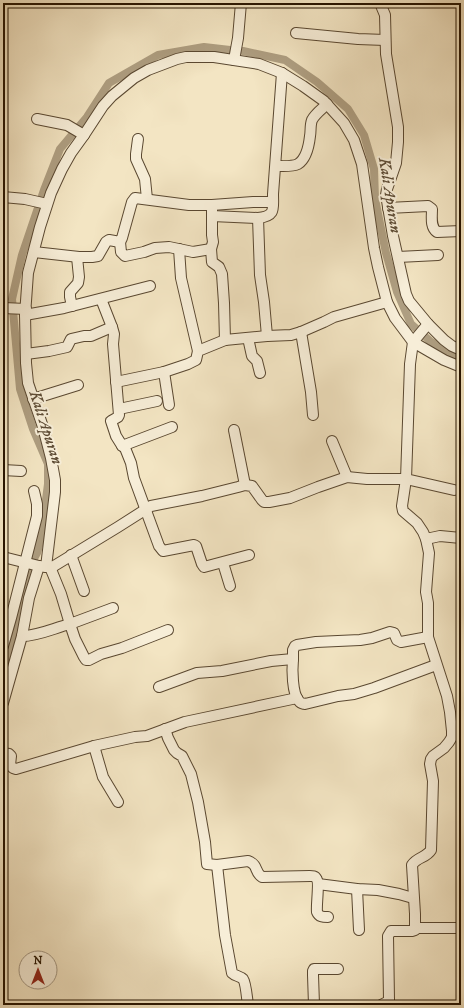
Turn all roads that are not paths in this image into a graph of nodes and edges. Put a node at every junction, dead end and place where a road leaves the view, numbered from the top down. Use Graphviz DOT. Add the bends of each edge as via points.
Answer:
graph roads {
  1 [pos="241,3"];
  2 [pos="380,3"];
  3 [pos="296,33"];
  4 [pos="385,40"];
  5 [pos="235,55"];
  6 [pos="282,72"];
  7 [pos="328,104"];
  8 [pos="37,119"];
  9 [pos="83,134"];
  10 [pos="138,139"];
  11 [pos="276,166"];
  12 [pos="3,197"];
  13 [pos="147,199"];
  14 [pos="273,202"];
  15 [pos="45,204"];
  16 [pos="212,205"];
  17 [pos="388,208"];
  18 [pos="212,216"];
  19 [pos="258,218"];
  20 [pos="461,231"];
  21 [pos="120,242"];
  22 [pos="179,250"];
  23 [pos="211,250"];
  24 [pos="34,252"];
  25 [pos="438,255"];
  26 [pos="77,257"];
  27 [pos="398,257"];
  28 [pos="150,286"];
  29 [pos="101,299"];
  30 [pos="387,302"];
  31 [pos="72,306"];
  32 [pos="4,308"];
  33 [pos="24,311"];
  34 [pos="426,326"];
  35 [pos="112,327"];
  36 [pos="301,332"];
  37 [pos="267,336"];
  38 [pos="248,338"];
  39 [pos="415,339"];
  40 [pos="225,340"];
  41 [pos="198,350"];
  42 [pos="461,350"];
  43 [pos="26,354"];
  44 [pos="461,367"];
  45 [pos="164,372"];
  46 [pos="260,373"];
  47 [pos="116,382"];
  48 [pos="78,385"];
  49 [pos="33,399"];
  50 [pos="157,401"];
  51 [pos="169,405"];
  52 [pos="118,409"];
  53 [pos="313,415"];
  54 [pos="172,428"];
  55 [pos="234,430"];
  56 [pos="332,441"];
  57 [pos="122,446"];
  58 [pos="3,470"];
  59 [pos="21,471"];
  60 [pos="347,477"];
  61 [pos="406,479"];
  62 [pos="245,485"];
  63 [pos="454,490"];
  64 [pos="34,491"];
  65 [pos="145,509"];
  66 [pos="461,538"];
  67 [pos="426,539"];
  68 [pos="71,555"];
  69 [pos="249,556"];
  70 [pos="3,557"];
  71 [pos="223,563"];
  72 [pos="38,565"];
  73 [pos="230,586"];
  74 [pos="84,591"];
  75 [pos="113,608"];
  76 [pos="70,624"];
  77 [pos="168,630"];
  78 [pos="22,636"];
  79 [pos="428,637"];
  80 [pos="3,646"];
  81 [pos="293,659"];
  82 [pos="436,665"];
  83 [pos="159,686"];
  84 [pos="297,698"];
  85 [pos="3,703"];
  86 [pos="165,729"];
  87 [pos="456,731"];
  88 [pos="94,746"];
  89 [pos="3,753"];
  90 [pos="118,802"];
  91 [pos="217,865"];
  92 [pos="318,884"];
  93 [pos="357,889"];
  94 [pos="413,898"];
  95 [pos="328,917"];
  96 [pos="415,928"];
  97 [pos="461,928"];
  98 [pos="359,930"];
  99 [pos="338,969"];
  100 [pos="248,1005"];
  101 [pos="314,1005"];
  102 [pos="381,1005"];
  1 -- 5 [label="street"];
  2 -- 4 [label="street" via="385,15"];
  3 -- 4 [label="street"];
  4 -- 17 [label="street" via="398,127 396,162 387,189"];
  5 -- 6 [label="street"];
  5 -- 9 [label="street" via="177,59 148,70 112,96"];
  6 -- 7 [label="street"];
  6 -- 11 [label="street"];
  7 -- 11 [label="street" via="312,120 309,144 302,159 295,165"];
  7 -- 30 [label="street" via="354,140 362,164 374,248"];
  8 -- 9 [label="street" via="67,125"];
  9 -- 15 [label="street"];
  10 -- 13 [label="street" via="136,159 145,179"];
  11 -- 14 [label="street"];
  12 -- 15 [label="street"];
  13 -- 16 [label="street" via="189,205"];
  13 -- 21 [label="street" via="133,199"];
  14 -- 16 [label="street"];
  14 -- 19 [label="street" via="272,213"];
  15 -- 24 [label="street"];
  16 -- 18 [label="street"];
  17 -- 20 [label="street" via="428,206 432,209 433,228 437,232"];
  17 -- 27 [label="street"];
  18 -- 19 [label="street"];
  18 -- 23 [label="street"];
  19 -- 37 [label="street" via="260,276"];
  21 -- 22 [label="street" via="121,252 125,256 155,248 169,247"];
  21 -- 26 [label="street" via="106,242 95,257"];
  22 -- 23 [label="street"];
  22 -- 41 [label="street" via="181,278"];
  23 -- 40 [label="street" via="212,262 219,267 222,274"];
  24 -- 26 [label="street"];
  24 -- 33 [label="street" via="28,273"];
  25 -- 27 [label="street"];
  26 -- 31 [label="street" via="79,277 78,283 70,292"];
  27 -- 34 [label="street" via="406,294"];
  28 -- 29 [label="street"];
  29 -- 31 [label="street"];
  29 -- 35 [label="street"];
  30 -- 36 [label="street" via="334,317"];
  30 -- 39 [label="street" via="395,318"];
  31 -- 33 [label="street"];
  32 -- 33 [label="street"];
  33 -- 43 [label="street"];
  34 -- 39 [label="street"];
  34 -- 42 [label="street"];
  35 -- 43 [label="street" via="88,337 72,338 67,347"];
  35 -- 47 [label="street"];
  36 -- 37 [label="street"];
  36 -- 53 [label="street"];
  37 -- 38 [label="street"];
  38 -- 40 [label="street"];
  38 -- 46 [label="street" via="252,356 257,360"];
  39 -- 44 [label="street" via="444,360"];
  39 -- 61 [label="street" via="410,364"];
  40 -- 41 [label="street"];
  41 -- 45 [label="street" via="194,362"];
  43 -- 49 [label="street" via="28,383"];
  45 -- 47 [label="street"];
  45 -- 51 [label="street"];
  47 -- 52 [label="street"];
  48 -- 49 [label="street"];
  49 -- 72 [label="street" via="55,480 55,492"];
  50 -- 52 [label="street"];
  52 -- 57 [label="street" via="118,417 111,421"];
  54 -- 57 [label="street"];
  55 -- 62 [label="street"];
  56 -- 60 [label="street"];
  57 -- 65 [label="street" via="131,463"];
  58 -- 59 [label="street"];
  60 -- 61 [label="street"];
  60 -- 62 [label="street" via="290,498 269,502 264,502 252,486"];
  61 -- 63 [label="street"];
  61 -- 67 [label="street" via="403,512 417,523"];
  62 -- 65 [label="street" via="157,504"];
  64 -- 72 [label="street" via="38,510"];
  65 -- 68 [label="street"];
  65 -- 71 [label="street" via="162,550 194,545 204,567"];
  66 -- 67 [label="street" via="440,536"];
  67 -- 79 [label="street" via="429,554 426,592"];
  68 -- 72 [label="street" via="54,566"];
  68 -- 74 [label="street"];
  69 -- 71 [label="street"];
  70 -- 72 [label="street"];
  71 -- 73 [label="street"];
  72 -- 76 [label="street" via="61,594"];
  72 -- 78 [label="street"];
  72 -- 80 [label="street" via="11,618"];
  75 -- 76 [label="street"];
  76 -- 77 [label="street" via="86,660"];
  76 -- 78 [label="street"];
  78 -- 85 [label="street"];
  79 -- 81 [label="street" via="401,642 390,632 360,640 297,645 294,646"];
  79 -- 82 [label="street"];
  81 -- 83 [label="street" via="197,673"];
  81 -- 84 [label="street" via="294,690"];
  82 -- 84 [label="street" via="354,694 305,704"];
  82 -- 87 [label="street"];
  84 -- 86 [label="street" via="199,718"];
  86 -- 88 [label="street" via="147,736"];
  86 -- 91 [label="street" via="174,750 182,756 191,774 207,864"];
  87 -- 94 [label="street" via="444,748 431,759 431,850 428,855 412,865"];
  88 -- 89 [label="street" via="16,769 10,765 11,756"];
  88 -- 90 [label="street" via="103,776"];
  91 -- 92 [label="street" via="248,861 262,877 313,876 317,878"];
  91 -- 100 [label="street" via="232,973 244,981"];
  92 -- 93 [label="street"];
  92 -- 95 [label="street" via="317,912 321,917"];
  93 -- 94 [label="street" via="378,890"];
  93 -- 98 [label="street"];
  94 -- 96 [label="street"];
  96 -- 97 [label="street"];
  96 -- 102 [label="street" via="414,931 391,931 388,936 389,1000"];
  99 -- 101 [label="street" via="312,971"];
}
